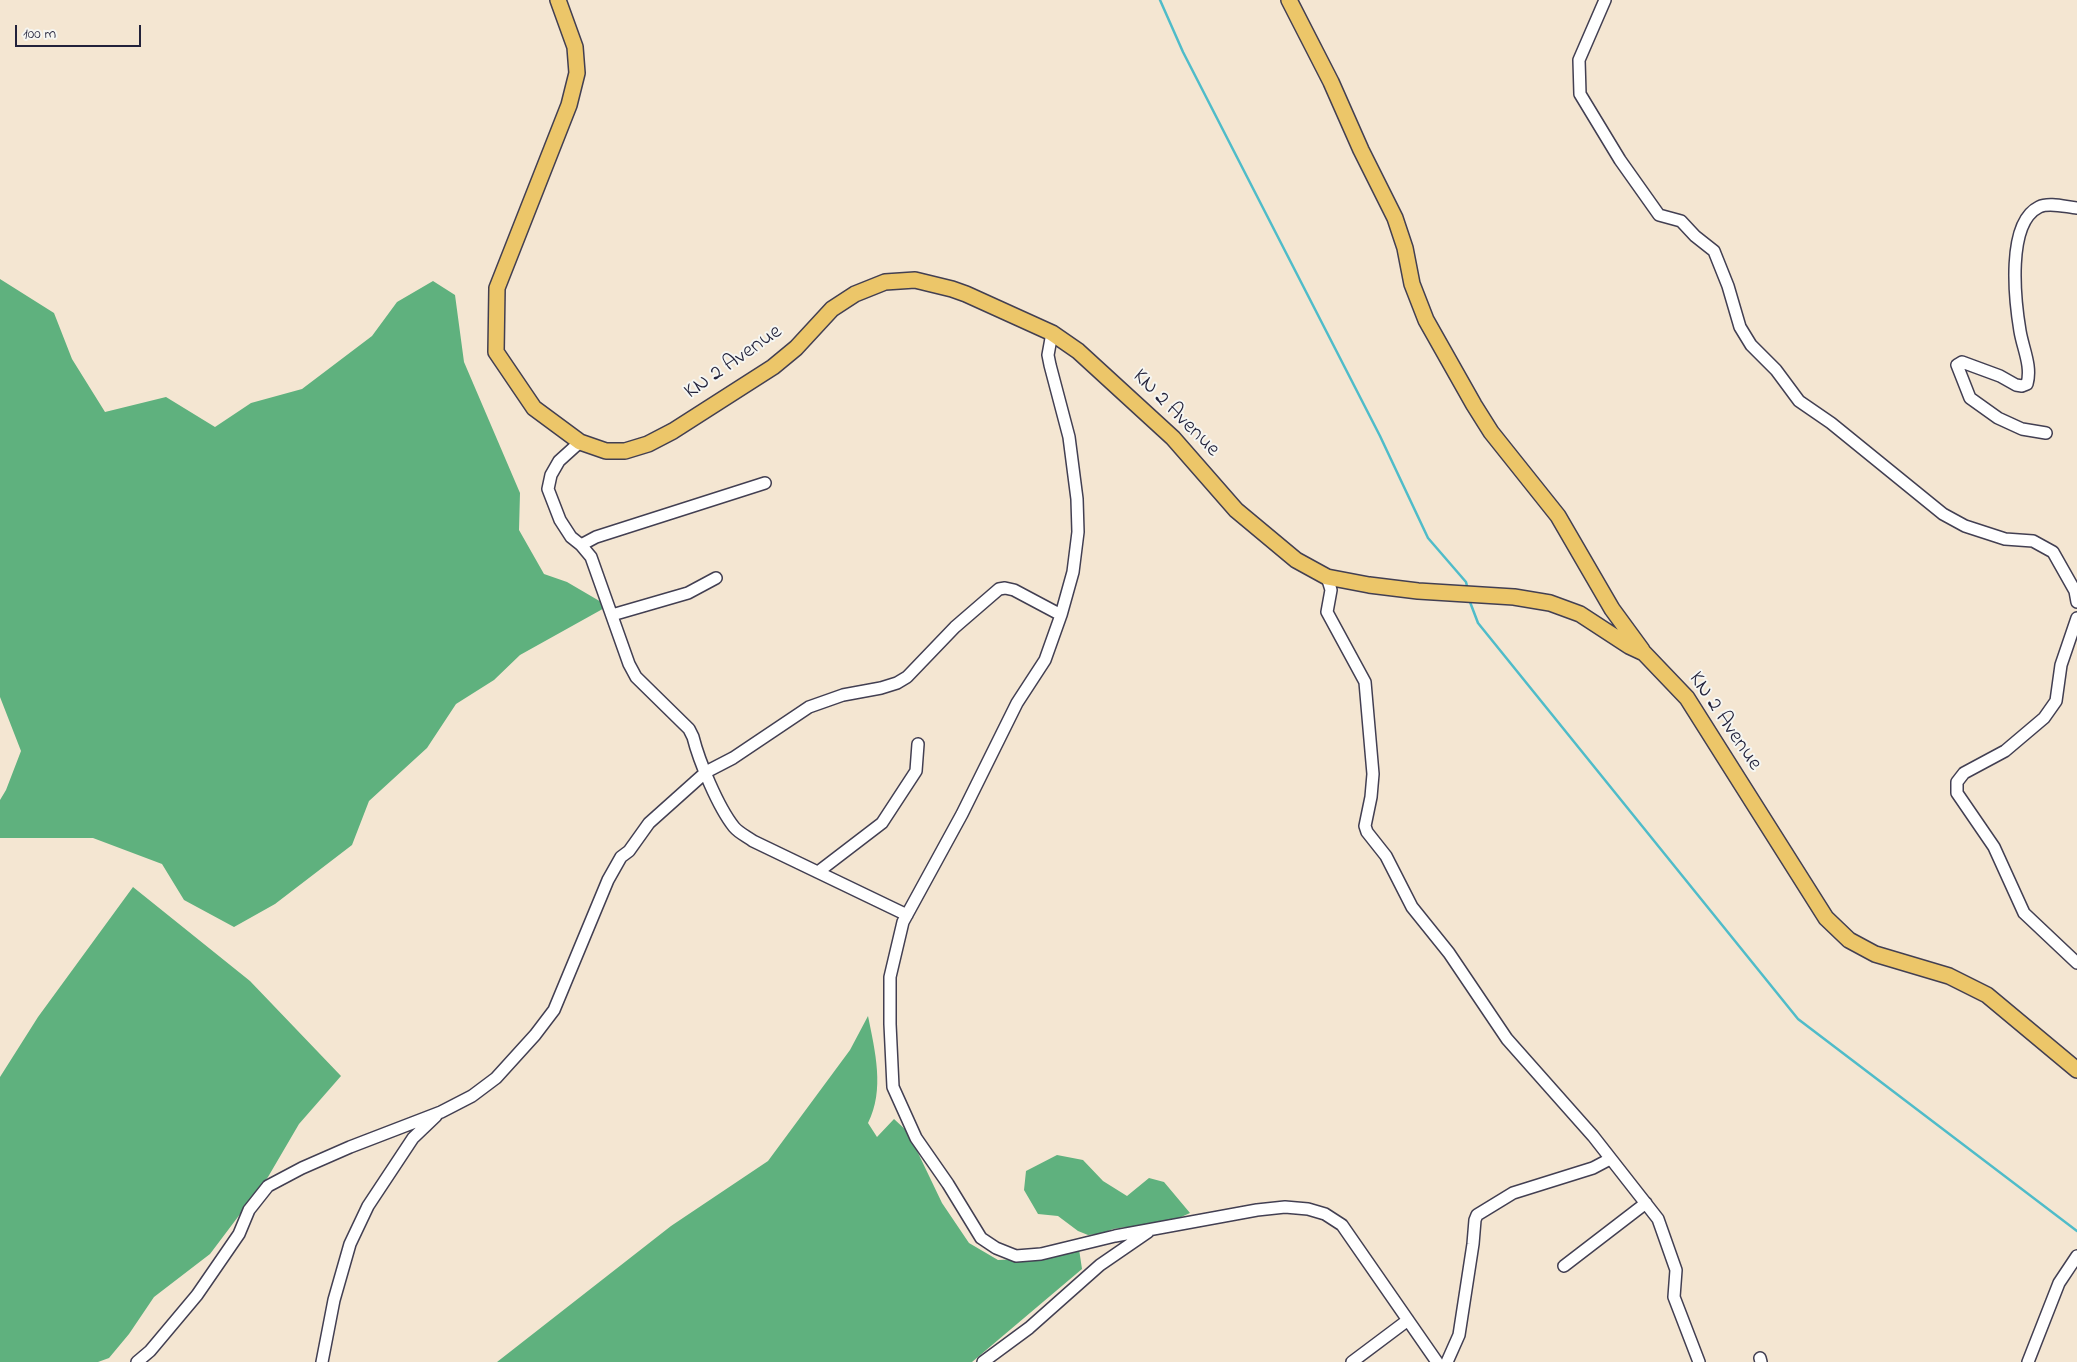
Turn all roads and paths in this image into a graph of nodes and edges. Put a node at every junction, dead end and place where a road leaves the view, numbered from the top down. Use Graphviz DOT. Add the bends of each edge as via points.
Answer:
graph roads {
  1 [pos="558,0"];
  2 [pos="1289,0"];
  3 [pos="1605,0"];
  4 [pos="2077,208"];
  5 [pos="1052,333"];
  6 [pos="2046,433"];
  7 [pos="580,442"];
  8 [pos="765,483"];
  9 [pos="581,544"];
  10 [pos="1327,577"];
  11 [pos="716,578"];
  12 [pos="2077,602"];
  13 [pos="612,615"];
  14 [pos="1061,615"];
  15 [pos="2077,618"];
  16 [pos="1644,653"];
  17 [pos="918,744"];
  18 [pos="706,772"];
  19 [pos="818,872"];
  20 [pos="907,915"];
  21 [pos="2077,963"];
  22 [pos="2077,1070"];
  23 [pos="442,1112"];
  24 [pos="1610,1159"];
  25 [pos="1646,1203"];
  26 [pos="1152,1230"];
  27 [pos="2077,1256"];
  28 [pos="1564,1266"];
  29 [pos="1408,1320"];
  30 [pos="137,1362"];
  31 [pos="322,1362"];
  32 [pos="983,1362"];
  33 [pos="1352,1362"];
  34 [pos="1437,1362"];
  35 [pos="1447,1362"];
  36 [pos="1699,1362"];
  37 [pos="2028,1362"];
  1 -- 7 [label="main road, KN 2 Avenue" via="575,47 577,72 569,105 497,288 496,352 534,408"];
  2 -- 16 [label="main road" via="1395,218 1412,284 1434,335 1474,405 1558,516 1612,609"];
  3 -- 12 [label="street" via="1579,60 1580,94 1620,160 1659,215 1681,221 1714,251 1740,327 1751,345 1776,370 1799,401 1943,514 1965,526 2005,539 2033,541 2053,552 2075,591"];
  4 -- 6 [label="street" via="2039,207 2027,217 2017,241 2016,287 2019,322 2030,373 2027,384 2016,385 1962,362 1957,365 1970,398 2006,422 2022,429"];
  5 -- 7 [label="main road, KN 2 Avenue" via="952,289 915,280 885,282 855,294 832,309 796,348 774,366 673,431 625,451 606,452"];
  5 -- 10 [label="main road, KN 2 Avenue" via="1100,370 1174,438 1236,510 1296,560"];
  5 -- 14 [label="street" via="1048,355 1069,437 1077,499 1078,532 1073,572"];
  7 -- 9 [label="street" via="559,461 548,489 560,520 571,537"];
  8 -- 9 [label="street"];
  9 -- 13 [label="street" via="591,556"];
  10 -- 16 [label="main road, KN 2 Avenue" via="1418,591 1514,597 1550,603 1580,614"];
  10 -- 24 [label="street" via="1330,590 1327,612 1365,682 1372,774 1365,826 1367,832 1386,856 1412,907 1449,953 1507,1039"];
  11 -- 13 [label="street" via="688,593"];
  13 -- 18 [label="street" via="636,677 689,729"];
  14 -- 18 [label="street" via="1014,590 999,589 954,627 908,677 881,688 809,706 733,758"];
  14 -- 20 [label="street" via="1045,660 1017,704"];
  15 -- 21 [label="street" via="2061,665 2056,701 2044,718 2005,751 1964,773 1957,782 1957,793 1994,847 2024,913"];
  16 -- 22 [label="main road, KN 2 Avenue" via="1687,698 1826,918 1849,940 1875,954 1949,976 1987,995"];
  17 -- 19 [label="street" via="916,771 882,823"];
  18 -- 19 [label="street" via="732,825 739,832"];
  18 -- 23 [label="street" via="649,823 616,864 554,1010 535,1035 496,1078"];
  19 -- 20 [label="street"];
  20 -- 26 [label="street" via="890,977 893,1087 916,1138 981,1238 1001,1251 1021,1257"];
  23 -- 30 [label="street" via="350,1147 268,1186 249,1210 238,1234 197,1295"];
  23 -- 31 [label="street" via="413,1138 368,1206 350,1244 334,1300"];
  24 -- 25 [label="street"];
  24 -- 35 [label="street" via="1593,1168 1513,1193 1477,1215 1459,1335"];
  25 -- 28 [label="street"];
  25 -- 36 [label="street" via="1658,1219 1676,1270 1674,1296"];
  26 -- 29 [label="street" via="1285,1207 1325,1214 1342,1226"];
  26 -- 32 [label="street" via="1100,1265 1029,1328"];
  27 -- 37 [label="street" via="2059,1283"];
  29 -- 33 [label="street"];
  29 -- 34 [label="street"];
}
